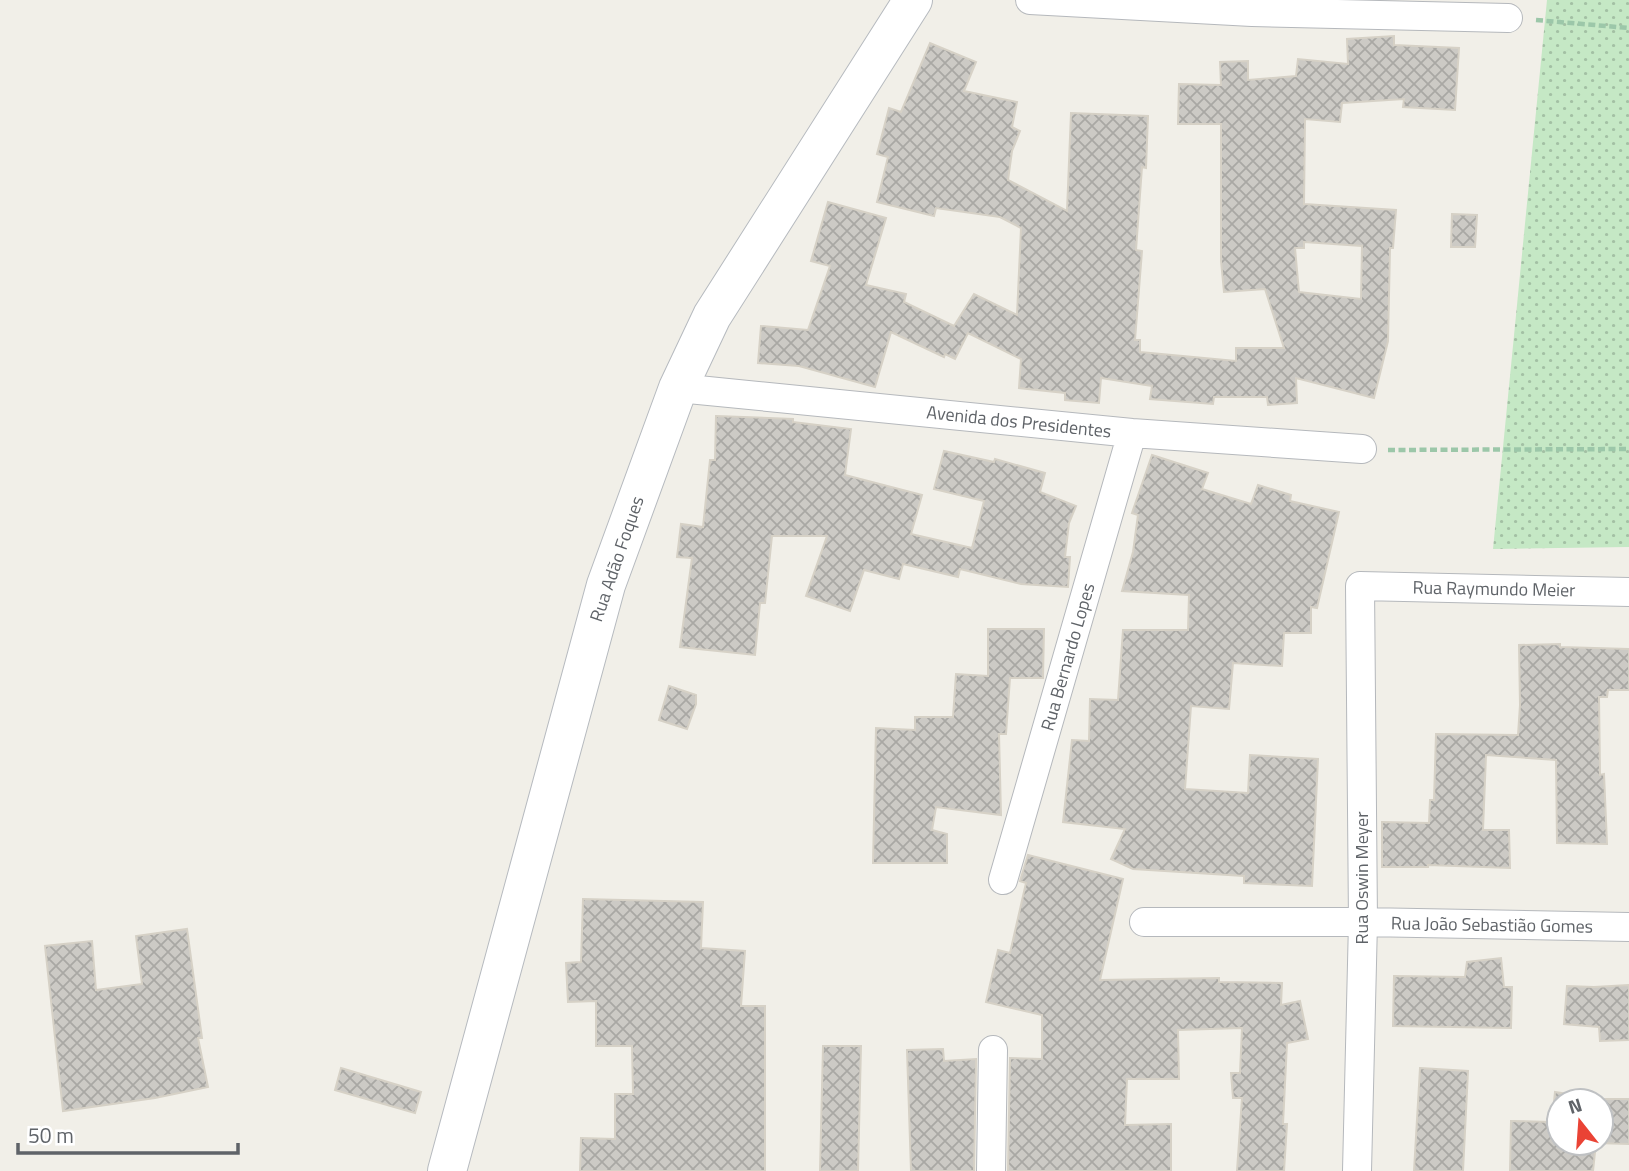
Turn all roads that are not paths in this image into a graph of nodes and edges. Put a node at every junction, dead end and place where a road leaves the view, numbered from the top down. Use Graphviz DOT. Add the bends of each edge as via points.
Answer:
graph roads {
  1 [pos="913,0"];
  2 [pos="1030,0"];
  3 [pos="1508,18"];
  4 [pos="678,388"];
  5 [pos="1132,433"];
  6 [pos="1362,449"];
  7 [pos="1360,586"];
  8 [pos="1629,593"];
  9 [pos="1003,880"];
  10 [pos="1144,922"];
  11 [pos="1363,922"];
  12 [pos="1629,927"];
  13 [pos="993,1050"];
  14 [pos="447,1171"];
  15 [pos="991,1171"];
  16 [pos="1357,1171"];
  1 -- 4 [label="main road, Rua Adão Foques" via="712,316"];
  2 -- 3 [label="street" via="1252,12"];
  4 -- 5 [label="street, Avenida dos Presidentes"];
  4 -- 14 [label="main road, Rua Adão Foques" via="606,584"];
  5 -- 6 [label="street, Avenida dos Presidentes"];
  5 -- 9 [label="street, Rua Bernardo Lopes"];
  7 -- 8 [label="street, Rua Raymundo Meier"];
  7 -- 11 [label="street, Rua Oswin Meyer"];
  10 -- 11 [label="street, Rua João Sebastião Gomes"];
  11 -- 12 [label="street, Rua João Sebastião Gomes"];
  11 -- 16 [label="street, Rua Oswin Meyer"];
  13 -- 15 [label="street"];
}
